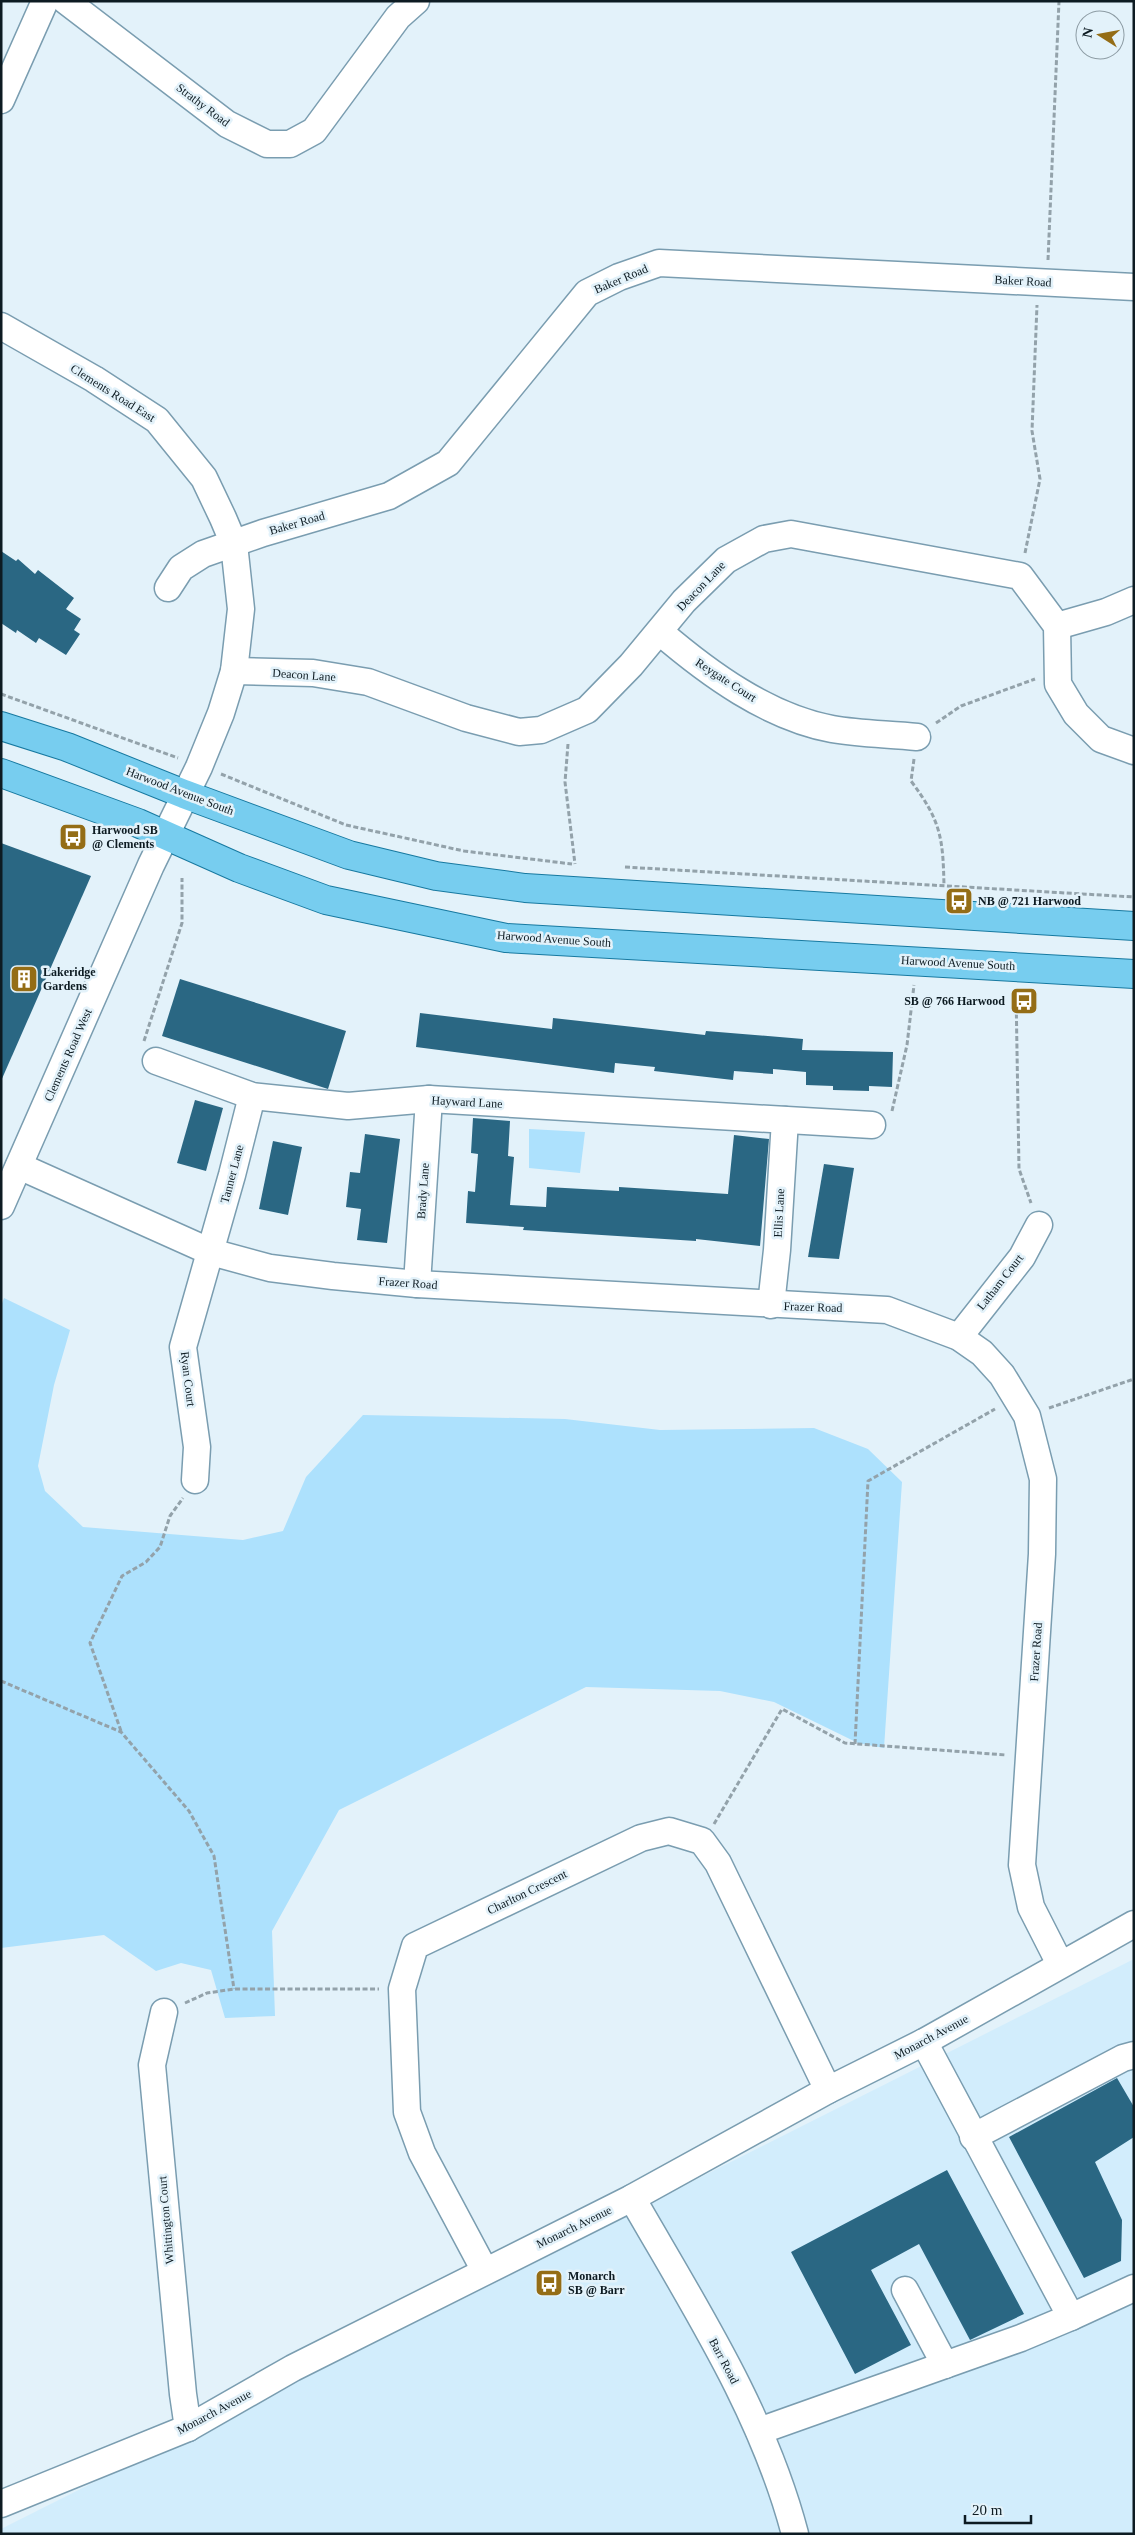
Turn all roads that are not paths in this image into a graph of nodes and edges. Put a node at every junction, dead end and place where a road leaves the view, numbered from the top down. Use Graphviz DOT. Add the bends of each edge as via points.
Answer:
graph roads {
  1 [pos="45,1"];
  2 [pos="66,1"];
  3 [pos="416,1"];
  4 [pos="1,100"];
  5 [pos="1134,287"];
  6 [pos="1,326"];
  7 [pos="234,544"];
  8 [pos="168,588"];
  9 [pos="1134,600"];
  10 [pos="1057,626"];
  11 [pos="660,632"];
  12 [pos="234,671"];
  13 [pos="1,726"];
  14 [pos="916,737"];
  15 [pos="1134,751"];
  16 [pos="1,773"];
  17 [pos="184,794"];
  18 [pos="166,835"];
  19 [pos="1134,926"];
  20 [pos="1134,974"];
  21 [pos="150,1053"];
  22 [pos="252,1096"];
  23 [pos="429,1099"];
  24 [pos="785,1120"];
  25 [pos="872,1125"];
  26 [pos="19,1166"];
  27 [pos="1,1206"];
  28 [pos="1038,1225"];
  29 [pos="211,1252"];
  30 [pos="417,1284"];
  31 [pos="771,1306"];
  32 [pos="959,1337"];
  33 [pos="195,1480"];
  34 [pos="1134,1924"];
  35 [pos="1060,1964"];
  36 [pos="164,2012"];
  37 [pos="924,2042"];
  38 [pos="1134,2055"];
  39 [pos="828,2090"];
  40 [pos="973,2137"];
  41 [pos="632,2198"];
  42 [pos="485,2270"];
  43 [pos="1134,2288"];
  44 [pos="905,2290"];
  45 [pos="1071,2317"];
  46 [pos="945,2365"];
  47 [pos="188,2428"];
  48 [pos="759,2431"];
  49 [pos="1,2504"];
  50 [pos="796,2534"];
  1 -- 4 [label="street"];
  2 -- 3 [label="street, Strathy Road" via="227,124 267,144 290,144 314,131 398,17"];
  5 -- 7 [label="street, Baker Road" via="659,263 587,293 448,463 389,496"];
  6 -- 7 [label="street, Clements Road East" via="158,420 204,478"];
  7 -- 8 [label="street, Baker Road" via="203,554 181,568"];
  7 -- 12 [label="street, Clements Road East" via="241,609"];
  9 -- 10 [label="street"];
  10 -- 11 [label="street, Deacon Lane" via="1020,576 791,534 764,539 726,560 684,601"];
  10 -- 15 [label="street" via="1058,684 1076,714 1101,739"];
  11 -- 12 [label="street, Deacon Lane" via="587,710 540,730 518,732 466,718 368,682 313,673"];
  11 -- 14 [label="street, Reygate Court" via="743,694 786,715 832,729"];
  12 -- 17 [label="street, Clements Road East" via="221,714"];
  13 -- 17 [label="main road, Harwood Avenue South" via="67,747"];
  16 -- 18 [label="main road, Harwood Avenue South"];
  17 -- 18 [label="street, Clements Road West"];
  17 -- 19 [label="main road, Harwood Avenue South" via="349,855 436,876 525,888"];
  18 -- 20 [label="main road, Harwood Avenue South" via="239,868 326,900 506,938"];
  18 -- 26 [label="street, Clements Road West"];
  21 -- 22 [label="street, Hayward Lane"];
  22 -- 23 [label="street, Hayward Lane" via="348,1106"];
  22 -- 29 [label="street, Tanner Lane"];
  23 -- 24 [label="street, Hayward Lane"];
  23 -- 30 [label="street, Brady Lane"];
  24 -- 25 [label="street, Hayward Lane"];
  24 -- 31 [label="street, Ellis Lane"];
  26 -- 27 [label="street, Clements Road West"];
  26 -- 29 [label="street, Frazer Road"];
  28 -- 32 [label="street, Latham Court" via="1022,1257"];
  29 -- 30 [label="street, Frazer Road" via="270,1268"];
  29 -- 33 [label="street, Ryan Court" via="183,1347 197,1447"];
  30 -- 31 [label="street, Frazer Road"];
  31 -- 32 [label="street, Frazer Road" via="887,1310"];
  32 -- 35 [label="street, Frazer Road" via="982,1353 1002,1375 1021,1407 1043,1479 1042,1554 1022,1865 1031,1907"];
  34 -- 35 [label="street, Monarch Avenue"];
  35 -- 37 [label="street, Monarch Avenue"];
  36 -- 47 [label="street, Whittington Court" via="152,2065 182,2394"];
  37 -- 39 [label="street, Monarch Avenue"];
  37 -- 40 [label="street"];
  38 -- 40 [label="street"];
  39 -- 41 [label="street, Monarch Avenue"];
  39 -- 42 [label="street, Charlton Crescent" via="718,1863 702,1841 669,1831 642,1838 415,1946 402,1989 408,2112 422,2152"];
  40 -- 45 [label="street"];
  41 -- 42 [label="street, Monarch Avenue"];
  41 -- 48 [label="street, Barr Road" via="730,2368"];
  42 -- 47 [label="street, Monarch Avenue" via="293,2368"];
  43 -- 45 [label="street"];
  44 -- 46 [label="street"];
  45 -- 46 [label="street"];
  46 -- 48 [label="street"];
  47 -- 49 [label="street, Monarch Avenue"];
  48 -- 50 [label="street, Barr Road"];
}
